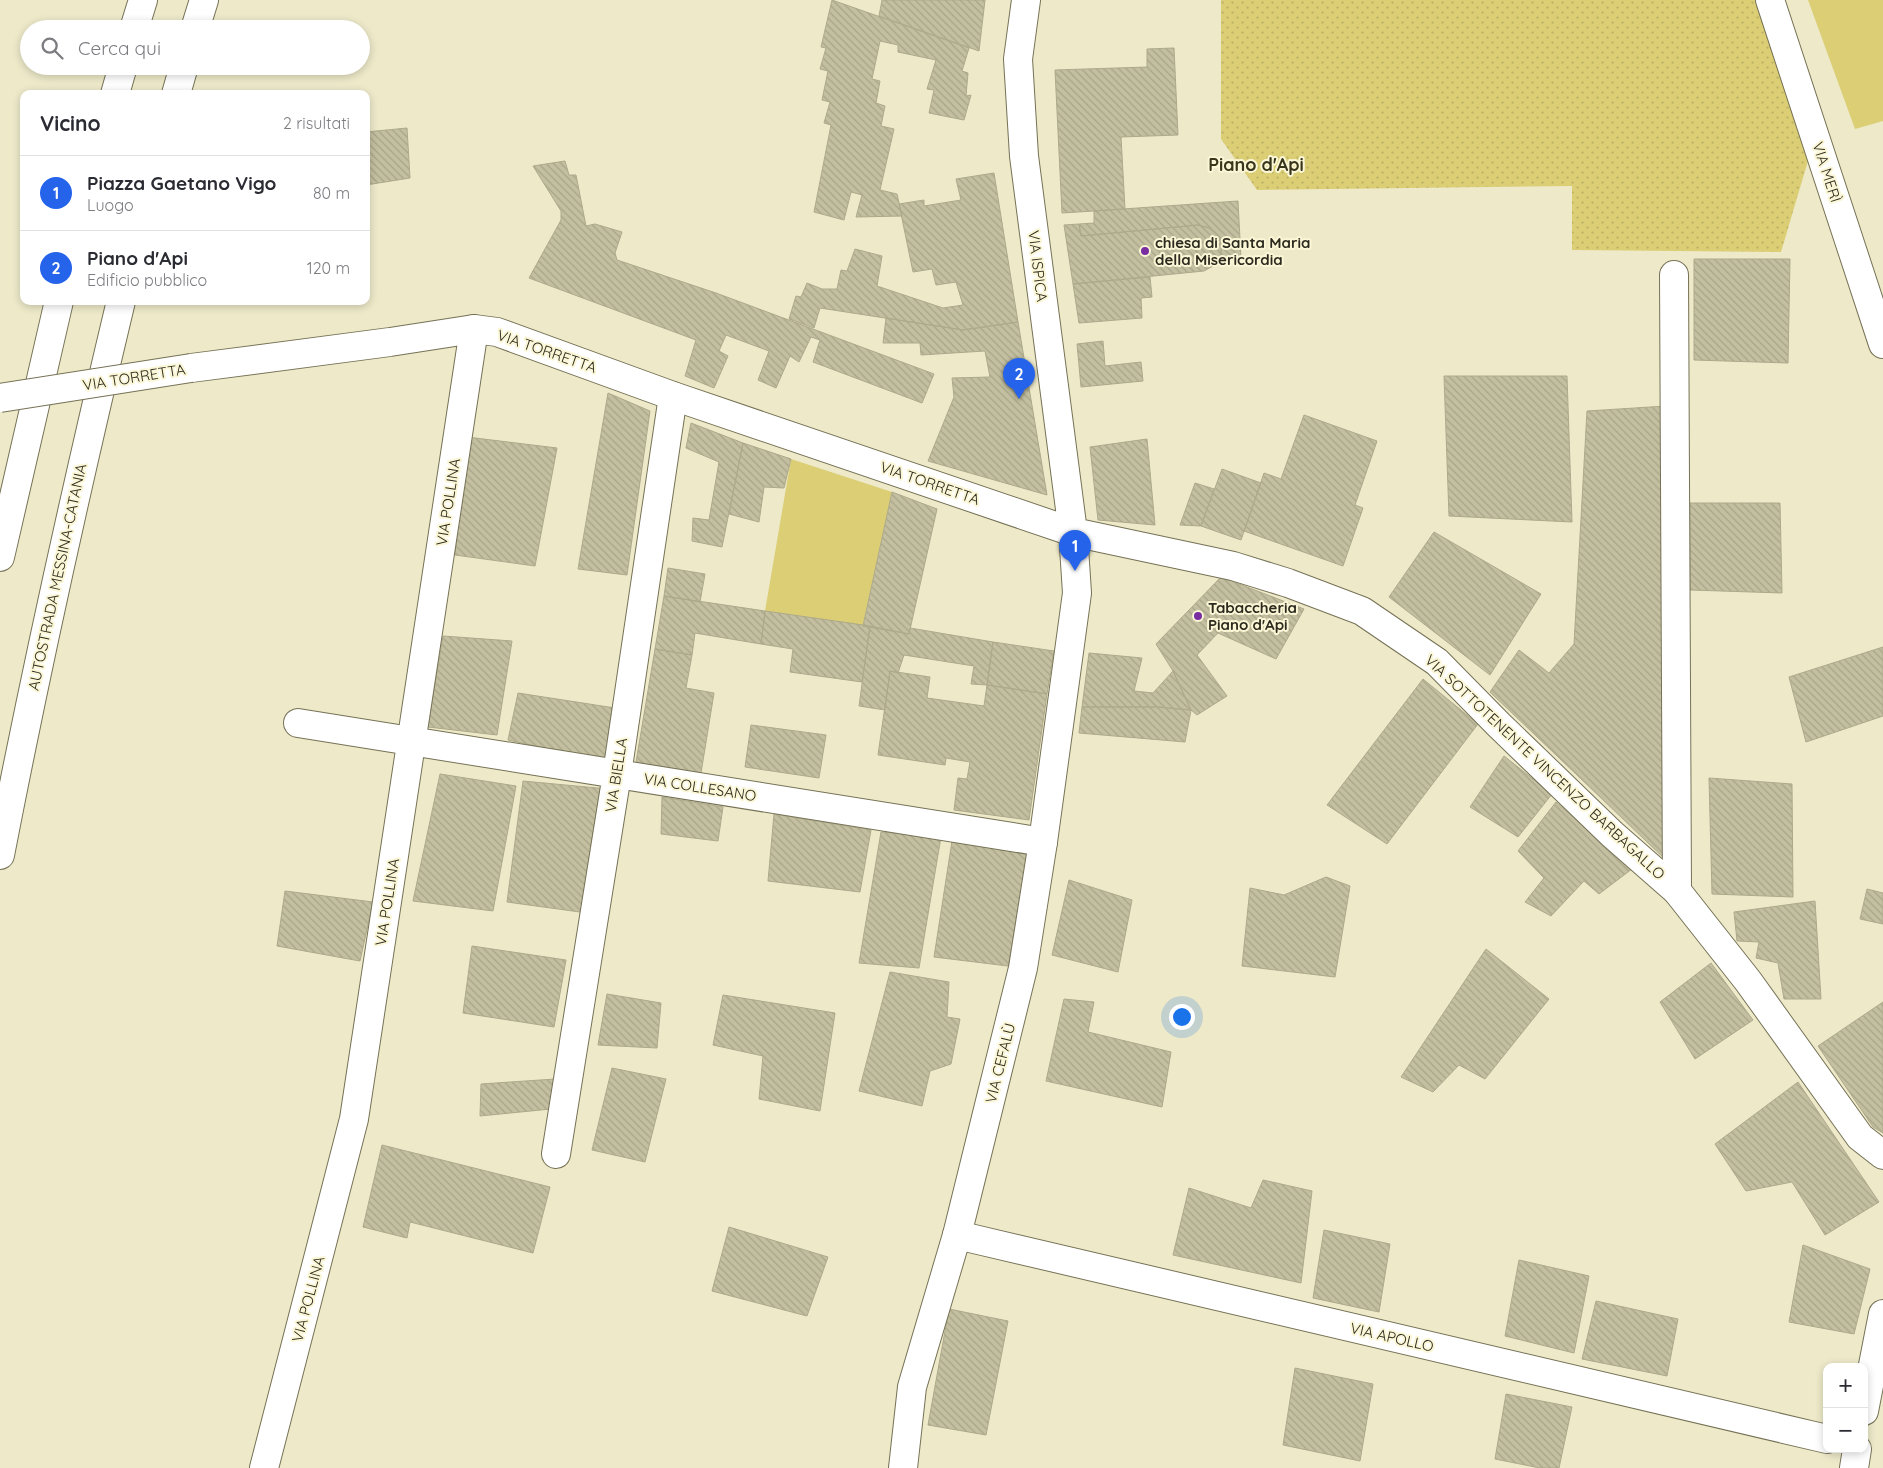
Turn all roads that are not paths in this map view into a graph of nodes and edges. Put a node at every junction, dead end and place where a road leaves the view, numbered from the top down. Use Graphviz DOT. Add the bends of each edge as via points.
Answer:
graph roads {
  1 [pos="143,0"];
  2 [pos="204,0"];
  3 [pos="1026,0"];
  4 [pos="1770,0"];
  5 [pos="137,20"];
  6 [pos="198,20"];
  7 [pos="120,75"];
  8 [pos="181,75"];
  9 [pos="116,90"];
  10 [pos="177,90"];
  11 [pos="1674,276"];
  12 [pos="58,305"];
  13 [pos="120,305"];
  14 [pos="474,329"];
  15 [pos="1883,344"];
  16 [pos="673,396"];
  17 [pos="0,398"];
  18 [pos="1073,532"];
  19 [pos="0,557"];
  20 [pos="1071,652"];
  21 [pos="298,723"];
  22 [pos="412,741"];
  23 [pos="617,774"];
  24 [pos="1043,842"];
  25 [pos="0,855"];
  26 [pos="1677,891"];
  27 [pos="556,1154"];
  28 [pos="1883,1155"];
  29 [pos="957,1235"];
  30 [pos="1883,1314"];
  31 [pos="1865,1408"];
  32 [pos="1823,1438"];
  33 [pos="1856,1453"];
  34 [pos="264,1468"];
  35 [pos="903,1468"];
  36 [pos="1854,1468"];
  1 -- 5 [label="main road"];
  2 -- 6 [label="main road"];
  3 -- 18 [label="main road, VIA ISPICA" via="1018,59 1024,156"];
  4 -- 15 [label="main road, VIA MERÌ"];
  7 -- 9 [label="main road"];
  8 -- 10 [label="main road"];
  11 -- 26 [label="main road, VIA SOTTOTENENTE VINCENZO BARBAGALLO"];
  12 -- 19 [label="main road"];
  13 -- 25 [label="main road, AUTOSTRADA MESSINA-CATANIA" via="45,628"];
  14 -- 16 [label="main road, VIA TORRETTA" via="497,332"];
  14 -- 17 [label="main road, VIA TORRETTA, bridge"];
  14 -- 22 [label="main road, VIA POLLINA"];
  16 -- 18 [label="main road, VIA TORRETTA"];
  16 -- 23 [label="main road, VIA BIELLA"];
  18 -- 20 [label="main road, VIA ISPICA" via="1077,593"];
  18 -- 26 [label="main road, VIA SOTTOTENENTE VINCENZO BARBAGALLO" via="1233,566 1362,612 1437,662 1612,834"];
  20 -- 24 [label="main road, VIA CEFALÙ"];
  21 -- 22 [label="main road, VIA COLLESANO"];
  22 -- 23 [label="main road, VIA COLLESANO"];
  22 -- 34 [label="main road, VIA POLLINA" via="354,1118"];
  23 -- 24 [label="main road, VIA COLLESANO"];
  23 -- 27 [label="main road, VIA BIELLA"];
  24 -- 29 [label="main road, VIA CEFALÙ" via="1023,968"];
  26 -- 28 [label="main road, VIA SOTTOTENENTE VINCENZO BARBAGALLO" via="1748,981 1860,1137"];
  29 -- 32 [label="main road, VIA APOLLO"];
  29 -- 35 [label="main road, VIA CEFALÙ" via="912,1387"];
  30 -- 31 [label="main road"];
  33 -- 36 [label="main road"];
}
